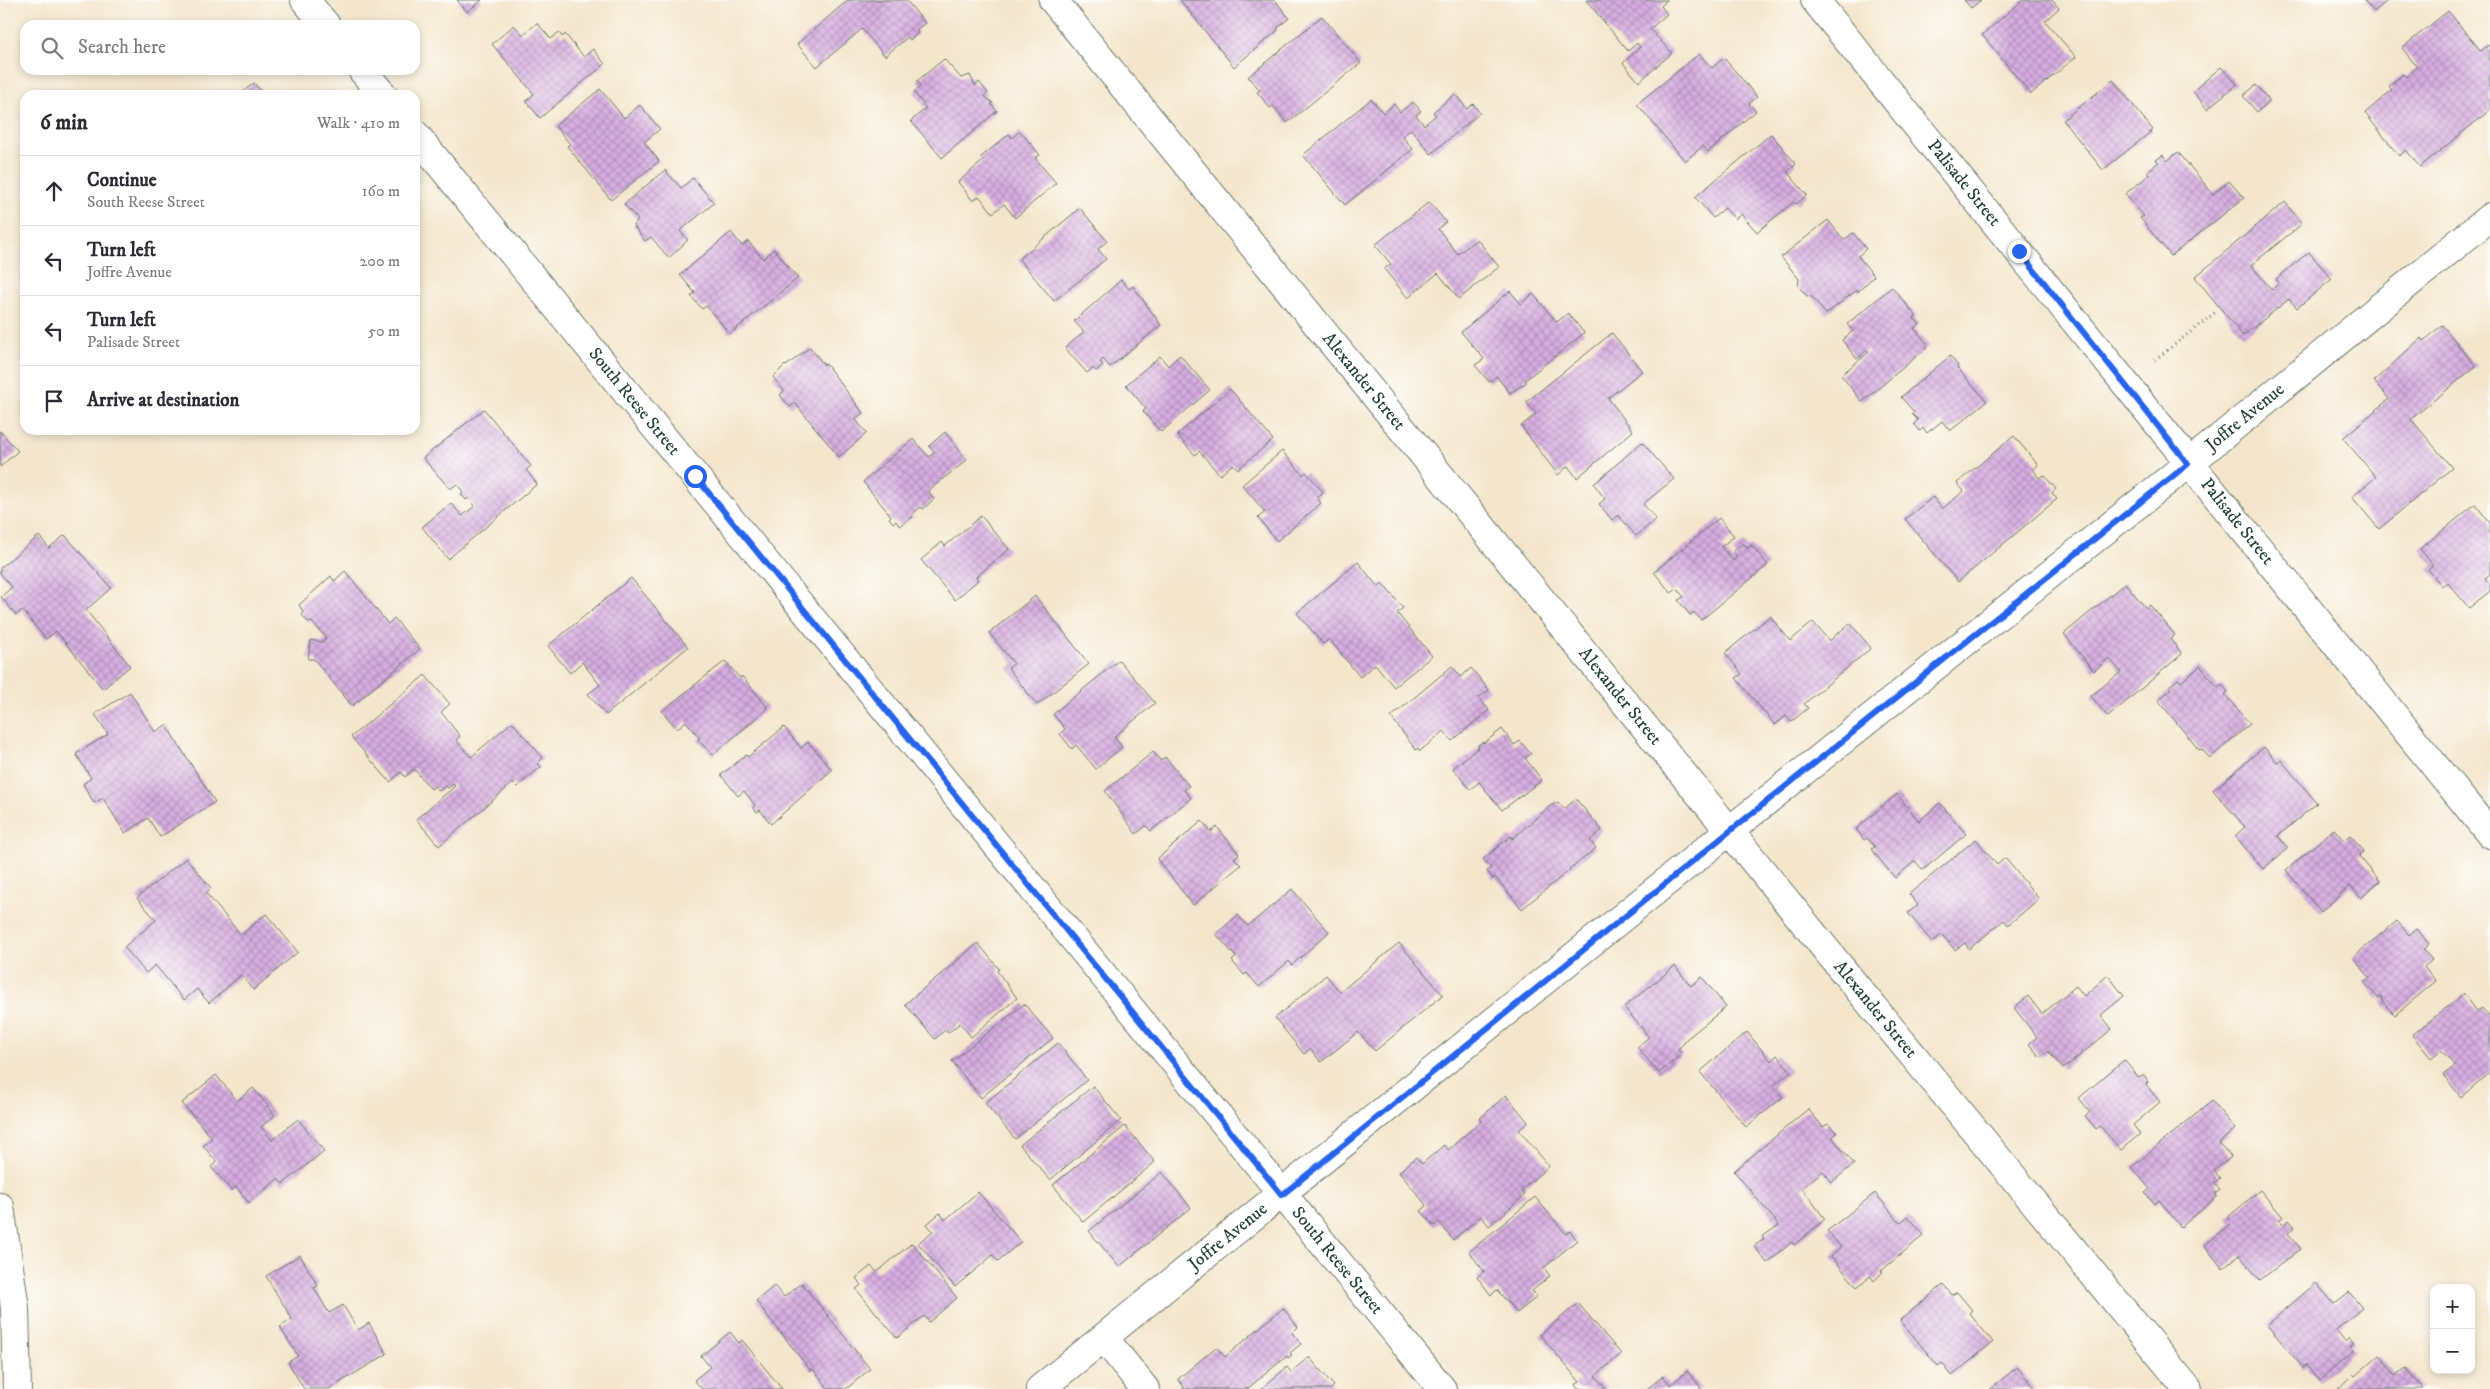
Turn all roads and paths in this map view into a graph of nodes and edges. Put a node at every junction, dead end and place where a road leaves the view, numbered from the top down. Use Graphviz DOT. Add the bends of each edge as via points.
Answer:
graph roads {
  1 [pos="305,0"];
  2 [pos="1054,0"];
  3 [pos="1815,0"];
  4 [pos="322,20"];
  5 [pos="366,75"];
  6 [pos="379,90"];
  7 [pos="420,140"];
  8 [pos="2490,217"];
  9 [pos="2217,311"];
  10 [pos="2155,360"];
  11 [pos="2188,464"];
  12 [pos="1730,831"];
  13 [pos="2490,834"];
  14 [pos="1282,1195"];
  15 [pos="0,1207"];
  16 [pos="1104,1338"];
  17 [pos="17,1389"];
  18 [pos="1040,1389"];
  19 [pos="1145,1389"];
  20 [pos="1442,1389"];
  21 [pos="2188,1389"];
  1 -- 4 [label="street"];
  2 -- 12 [label="street, Alexander Street"];
  3 -- 11 [label="street, Palisade Street"];
  5 -- 6 [label="street"];
  7 -- 14 [label="street, South Reese Street"];
  8 -- 11 [label="street, Joffre Avenue"];
  9 -- 10 [label="path"];
  11 -- 12 [label="street, Joffre Avenue"];
  11 -- 13 [label="street, Palisade Street"];
  12 -- 14 [label="street, Joffre Avenue"];
  12 -- 21 [label="street, Alexander Street"];
  14 -- 16 [label="street, Joffre Avenue"];
  14 -- 20 [label="street, South Reese Street"];
  15 -- 17 [label="street" via="15,1308"];
  16 -- 18 [label="street, Joffre Avenue"];
  16 -- 19 [label="street"];
}
